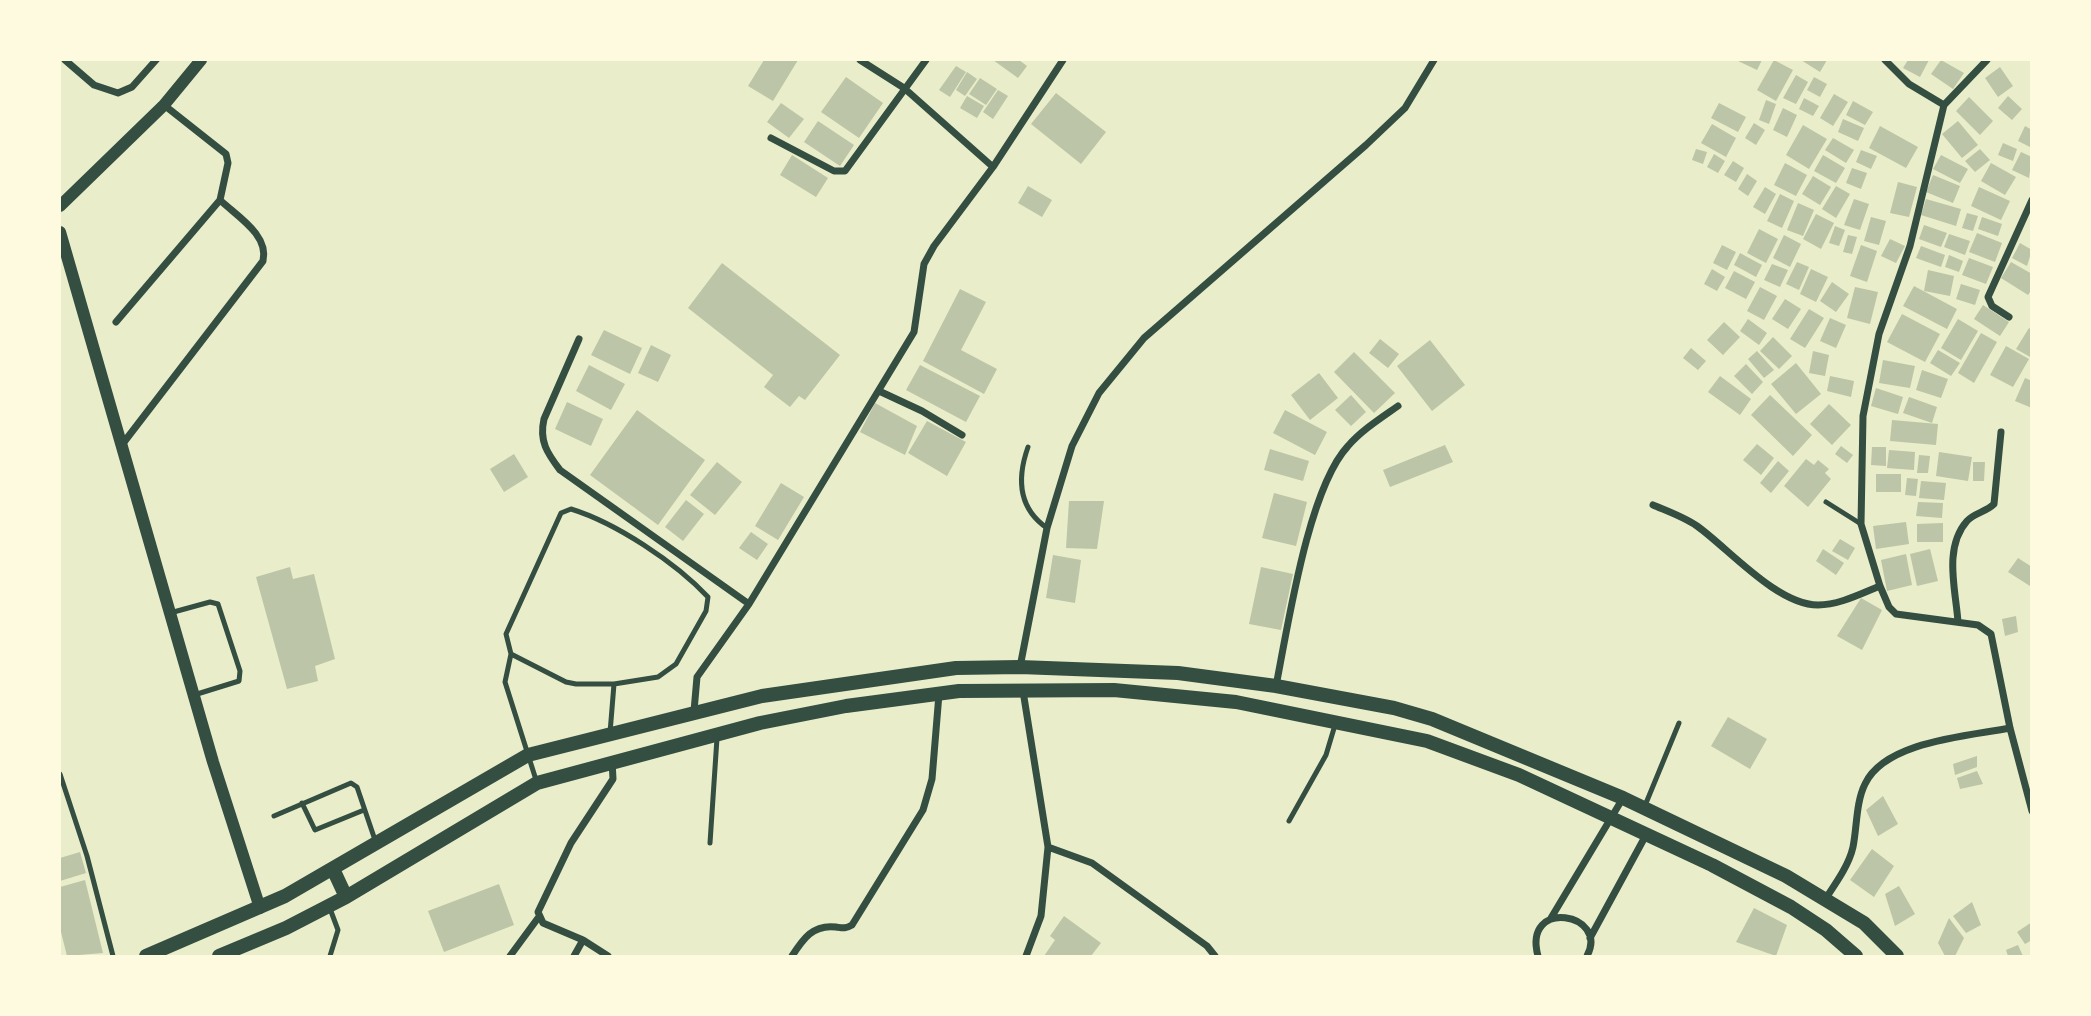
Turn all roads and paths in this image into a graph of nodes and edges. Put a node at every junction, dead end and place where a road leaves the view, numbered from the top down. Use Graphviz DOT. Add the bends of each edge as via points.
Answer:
graph roads {
  1 [pos="65,60"];
  2 [pos="156,60"];
  3 [pos="201,60"];
  4 [pos="860,60"];
  5 [pos="926,60"];
  6 [pos="1063,60"];
  7 [pos="1434,60"];
  8 [pos="1885,60"];
  9 [pos="1986,60"];
  10 [pos="904,88"];
  11 [pos="164,105"];
  12 [pos="1944,105"];
  13 [pos="771,138"];
  14 [pos="993,167"];
  15 [pos="220,200"];
  16 [pos="2032,200"];
  17 [pos="60,206"];
  18 [pos="60,232"];
  19 [pos="64,265"];
  20 [pos="2009,317"];
  21 [pos="116,322"];
  22 [pos="579,339"];
  23 [pos="879,391"];
  24 [pos="1398,406"];
  25 [pos="2001,432"];
  26 [pos="962,435"];
  27 [pos="121,446"];
  28 [pos="1028,447"];
  29 [pos="1826,502"];
  30 [pos="1653,505"];
  31 [pos="1861,524"];
  32 [pos="1047,527"];
  33 [pos="1880,586"];
  34 [pos="750,604"];
  35 [pos="170,613"];
  36 [pos="1958,622"];
  37 [pos="511,654"];
  38 [pos="1020,667"];
  39 [pos="956,668"];
  40 [pos="1178,673"];
  41 [pos="614,684"];
  42 [pos="1276,686"];
  43 [pos="959,691"];
  44 [pos="1023,691"];
  45 [pos="939,694"];
  46 [pos="1176,694"];
  47 [pos="194,695"];
  48 [pos="741,701"];
  49 [pos="1394,709"];
  50 [pos="694,711"];
  51 [pos="1335,722"];
  52 [pos="1679,723"];
  53 [pos="745,727"];
  54 [pos="2010,728"];
  55 [pos="1390,732"];
  56 [pos="1469,733"];
  57 [pos="610,734"];
  58 [pos="717,734"];
  59 [pos="1462,753"];
  60 [pos="528,755"];
  61 [pos="612,761"];
  62 [pos="60,774"];
  63 [pos="537,783"];
  64 [pos="2029,791"];
  65 [pos="1623,798"];
  66 [pos="302,803"];
  67 [pos="1644,808"];
  68 [pos="364,810"];
  69 [pos="2032,811"];
  70 [pos="274,816"];
  71 [pos="1613,819"];
  72 [pos="1289,821"];
  73 [pos="1646,835"];
  74 [pos="376,843"];
  75 [pos="710,843"];
  76 [pos="1048,848"];
  77 [pos="332,869"];
  78 [pos="1803,885"];
  79 [pos="346,897"];
  80 [pos="1826,898"];
  81 [pos="329,906"];
  82 [pos="1791,907"];
  83 [pos="260,908"];
  84 [pos="538,918"];
  85 [pos="1551,918"];
  86 [pos="1590,938"];
  87 [pos="583,940"];
  88 [pos="1591,955"];
  89 [pos="113,957"];
  90 [pos="146,957"];
  91 [pos="219,957"];
  92 [pos="330,957"];
  93 [pos="510,957"];
  94 [pos="574,957"];
  95 [pos="608,957"];
  96 [pos="792,957"];
  97 [pos="1026,957"];
  98 [pos="1215,957"];
  99 [pos="1538,957"];
  100 [pos="1856,957"];
  101 [pos="1897,957"];
  1 -- 2 [label="street" via="94,85 118,93 132,87"];
  3 -- 11 [label="street"];
  4 -- 10 [label="street"];
  5 -- 10 [label="street"];
  6 -- 14 [label="street"];
  7 -- 32 [label="street" via="1405,108 1130,353 1099,393 1073,446"];
  8 -- 12 [label="street" via="1909,84"];
  9 -- 12 [label="street"];
  10 -- 13 [label="street" via="845,171 834,171"];
  10 -- 14 [label="street"];
  11 -- 15 [label="street" via="226,154"];
  11 -- 17 [label="street"];
  12 -- 31 [label="street" via="1863,416"];
  14 -- 23 [label="street" via="947,225 924,264 914,332"];
  15 -- 21 [label="street"];
  15 -- 27 [label="street" via="262,240 263,261"];
  16 -- 20 [label="street" via="1988,297 1992,306"];
  18 -- 19 [label="street"];
  19 -- 27 [label="street"];
  22 -- 34 [label="street" via="544,419 541,430 546,452 560,470"];
  23 -- 26 [label="street"];
  23 -- 34 [label="street"];
  24 -- 42 [label="street" via="1347,446 1328,477 1298,574"];
  25 -- 36 [label="street" via="1994,503 1966,522 1955,546"];
  27 -- 35 [label="street"];
  28 -- 32 [label="lane" via="1021,493 1035,520"];
  29 -- 31 [label="lane"];
  30 -- 33 [label="street" via="1696,525 1753,573 1802,601 1834,603"];
  31 -- 33 [label="street"];
  32 -- 38 [label="street"];
  33 -- 36 [label="street" via="1896,614"];
  34 -- 50 [label="street" via="697,677"];
  35 -- 47 [label="street"];
  35 -- 47 [label="lane" via="218,604 240,671 239,681"];
  36 -- 54 [label="street" via="1978,625 1991,634"];
  37 -- 41 [label="lane" via="566,682"];
  37 -- 41 [label="lane" via="506,634 515,610 561,513 570,509 593,516 688,576 708,597 706,611 676,664 658,677"];
  37 -- 60 [label="lane" via="505,682"];
  38 -- 39 [label="main road"];
  38 -- 40 [label="main road"];
  39 -- 43 [label="main road"];
  39 -- 48 [label="main road" via="819,685"];
  40 -- 42 [label="main road"];
  40 -- 46 [label="main road"];
  41 -- 57 [label="lane"];
  42 -- 49 [label="main road"];
  43 -- 44 [label="main road"];
  43 -- 45 [label="main road"];
  44 -- 46 [label="main road"];
  44 -- 76 [label="street"];
  45 -- 53 [label="main road" via="846,706"];
  45 -- 96 [label="street" via="932,779 923,810 852,925 846,929 822,926 808,934"];
  46 -- 51 [label="main road"];
  47 -- 83 [label="street"];
  48 -- 50 [label="main road"];
  48 -- 53 [label="main road"];
  49 -- 55 [label="main road"];
  49 -- 56 [label="main road"];
  50 -- 57 [label="main road"];
  51 -- 55 [label="main road"];
  51 -- 72 [label="lane" via="1326,754"];
  52 -- 67 [label="lane"];
  53 -- 58 [label="main road"];
  54 -- 64 [label="street"];
  54 -- 80 [label="street" via="1917,746 1893,755 1875,770 1864,784 1853,849"];
  55 -- 59 [label="main road"];
  56 -- 59 [label="main road"];
  56 -- 65 [label="main road"];
  57 -- 60 [label="main road"];
  58 -- 61 [label="main road"];
  58 -- 75 [label="lane"];
  59 -- 71 [label="main road"];
  60 -- 63 [label="lane"];
  60 -- 74 [label="main road"];
  61 -- 63 [label="main road"];
  61 -- 84 [label="street" via="612,779 548,886"];
  62 -- 89 [label="lane"];
  63 -- 79 [label="main road"];
  64 -- 69 [label="street"];
  65 -- 67 [label="main road"];
  65 -- 71 [label="street"];
  66 -- 68 [label="lane" via="315,830"];
  66 -- 68 [label="lane" via="351,783"];
  66 -- 70 [label="lane"];
  67 -- 78 [label="main road"];
  68 -- 74 [label="lane"];
  71 -- 73 [label="main road"];
  71 -- 85 [label="street"];
  73 -- 82 [label="main road"];
  73 -- 86 [label="street"];
  74 -- 77 [label="main road"];
  76 -- 97 [label="street" via="1041,916"];
  76 -- 98 [label="street" via="1092,863 1207,946"];
  77 -- 79 [label="main road"];
  77 -- 83 [label="main road"];
  78 -- 80 [label="main road"];
  78 -- 82 [label="main road"];
  79 -- 81 [label="main road"];
  80 -- 101 [label="main road" via="1864,923"];
  81 -- 91 [label="main road"];
  81 -- 92 [label="lane" via="338,930"];
  82 -- 100 [label="main road"];
  83 -- 90 [label="main road"];
  84 -- 87 [label="street"];
  84 -- 93 [label="street"];
  85 -- 86 [label="street" via="1575,919"];
  85 -- 99 [label="street" via="1539,929 1534,943"];
  86 -- 88 [label="street"];
  87 -- 94 [label="street"];
  87 -- 95 [label="street"];
}
